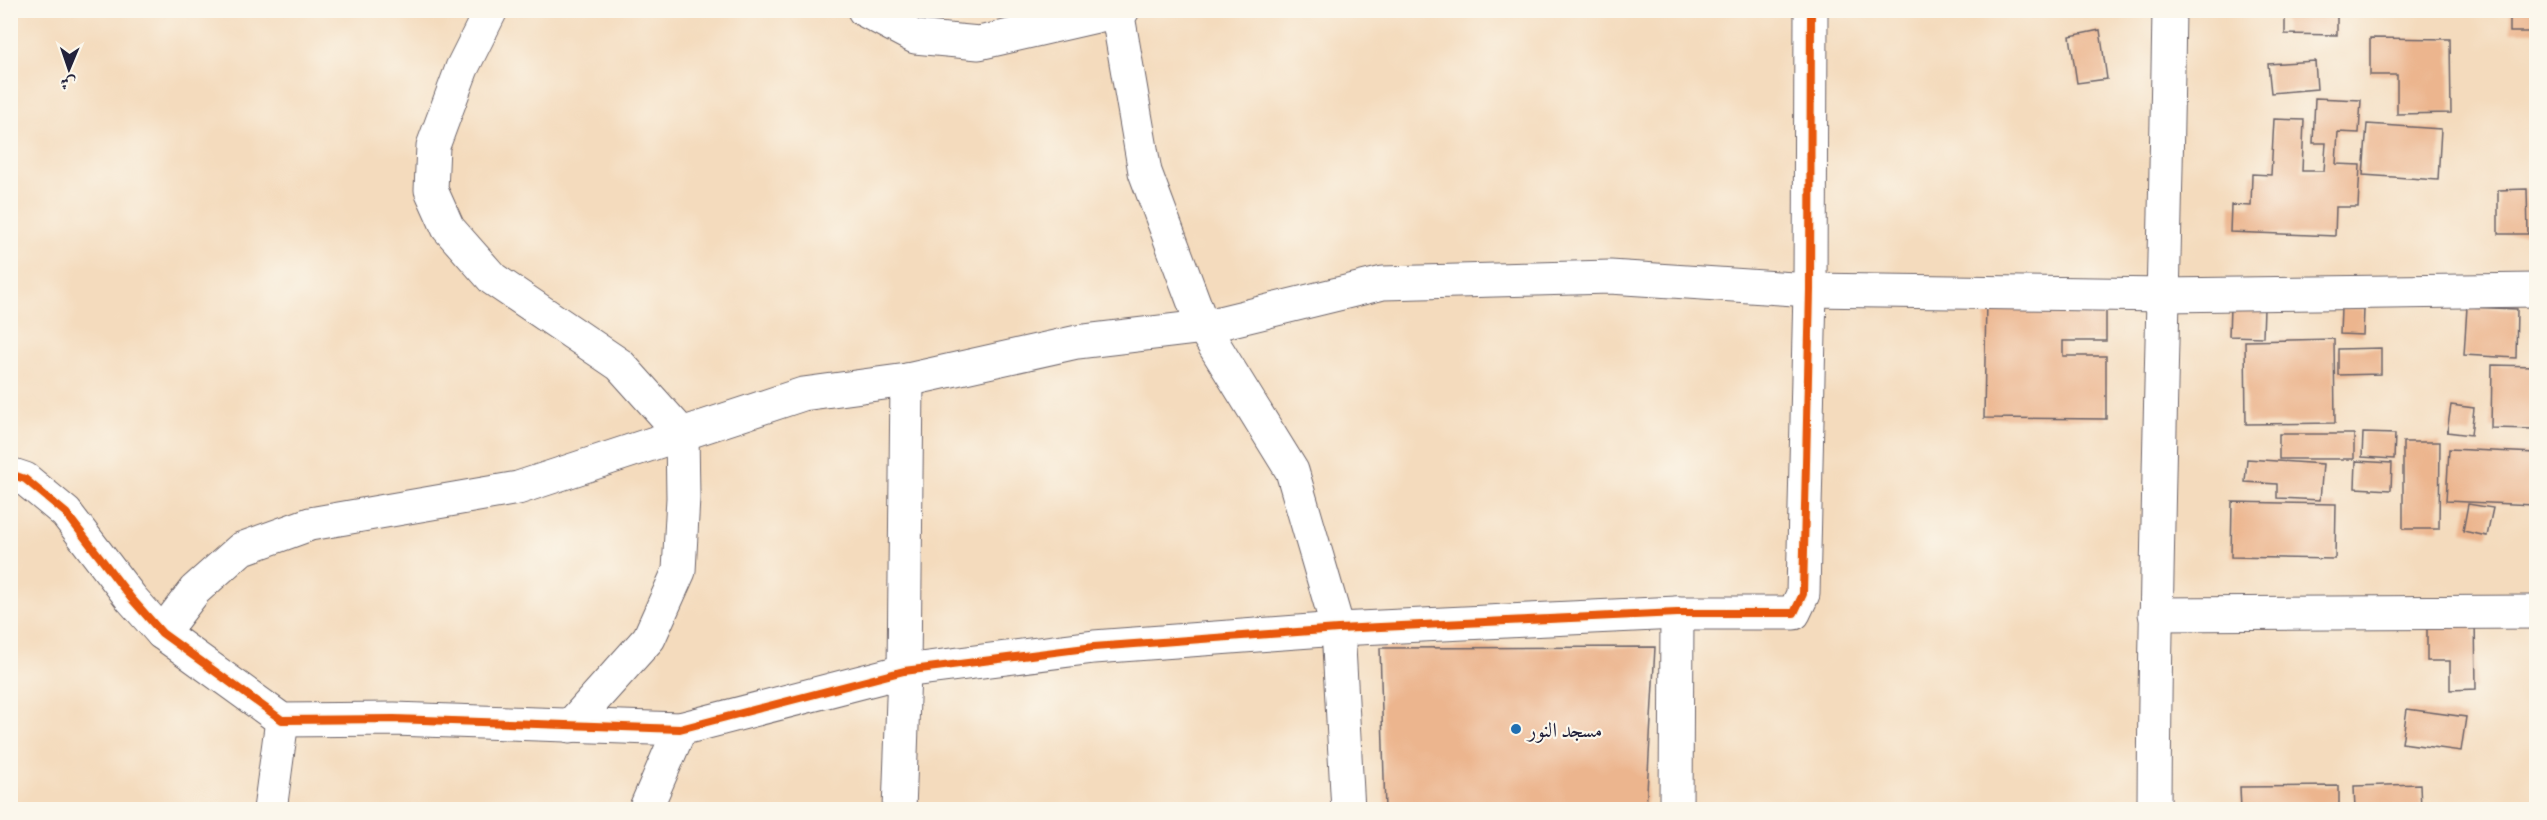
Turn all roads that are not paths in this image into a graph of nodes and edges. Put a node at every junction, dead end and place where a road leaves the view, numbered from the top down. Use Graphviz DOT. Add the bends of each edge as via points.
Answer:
graph roads {
  1 [pos="491,10"];
  2 [pos="864,10"];
  3 [pos="1123,10"];
  4 [pos="1811,10"];
  5 [pos="2169,10"];
  6 [pos="1117,11"];
  7 [pos="1810,290"];
  8 [pos="2536,290"];
  9 [pos="2165,295"];
  10 [pos="1203,327"];
  11 [pos="907,380"];
  12 [pos="682,434"];
  13 [pos="10,474"];
  14 [pos="2536,612"];
  15 [pos="1677,613"];
  16 [pos="2155,614"];
  17 [pos="1338,629"];
  18 [pos="162,633"];
  19 [pos="904,671"];
  20 [pos="282,720"];
  21 [pos="570,726"];
  22 [pos="680,729"];
  23 [pos="270,810"];
  24 [pos="645,810"];
  25 [pos="899,810"];
  26 [pos="1348,810"];
  27 [pos="1676,810"];
  28 [pos="2154,810"];
  1 -- 12 [label="street" via="462,68 433,146 431,190 448,228 493,279 620,365"];
  2 -- 6 [label="street" via="915,37 979,43"];
  3 -- 6 [label="street"];
  4 -- 7 [label="street"];
  5 -- 9 [label="street"];
  6 -- 10 [label="street" via="1145,172"];
  7 -- 9 [label="street"];
  7 -- 10 [label="street" via="1610,277 1383,283"];
  7 -- 15 [label="street" via="1803,594 1794,613"];
  8 -- 9 [label="street"];
  9 -- 16 [label="street"];
  10 -- 11 [label="street" via="1077,342"];
  10 -- 17 [label="street" via="1292,471"];
  11 -- 12 [label="street" via="803,394"];
  11 -- 19 [label="street"];
  12 -- 18 [label="street" via="519,488 310,524 241,549 195,590"];
  12 -- 21 [label="street" via="679,571 649,638"];
  13 -- 18 [label="street" via="25,479 66,513"];
  14 -- 16 [label="street"];
  15 -- 17 [label="street"];
  15 -- 27 [label="street"];
  16 -- 28 [label="street"];
  17 -- 19 [label="street" via="1094,647"];
  17 -- 26 [label="street"];
  18 -- 20 [label="street"];
  19 -- 22 [label="street"];
  19 -- 25 [label="street"];
  20 -- 21 [label="street" via="394,719"];
  20 -- 23 [label="street"];
  21 -- 22 [label="street"];
  22 -- 24 [label="street"];
}
